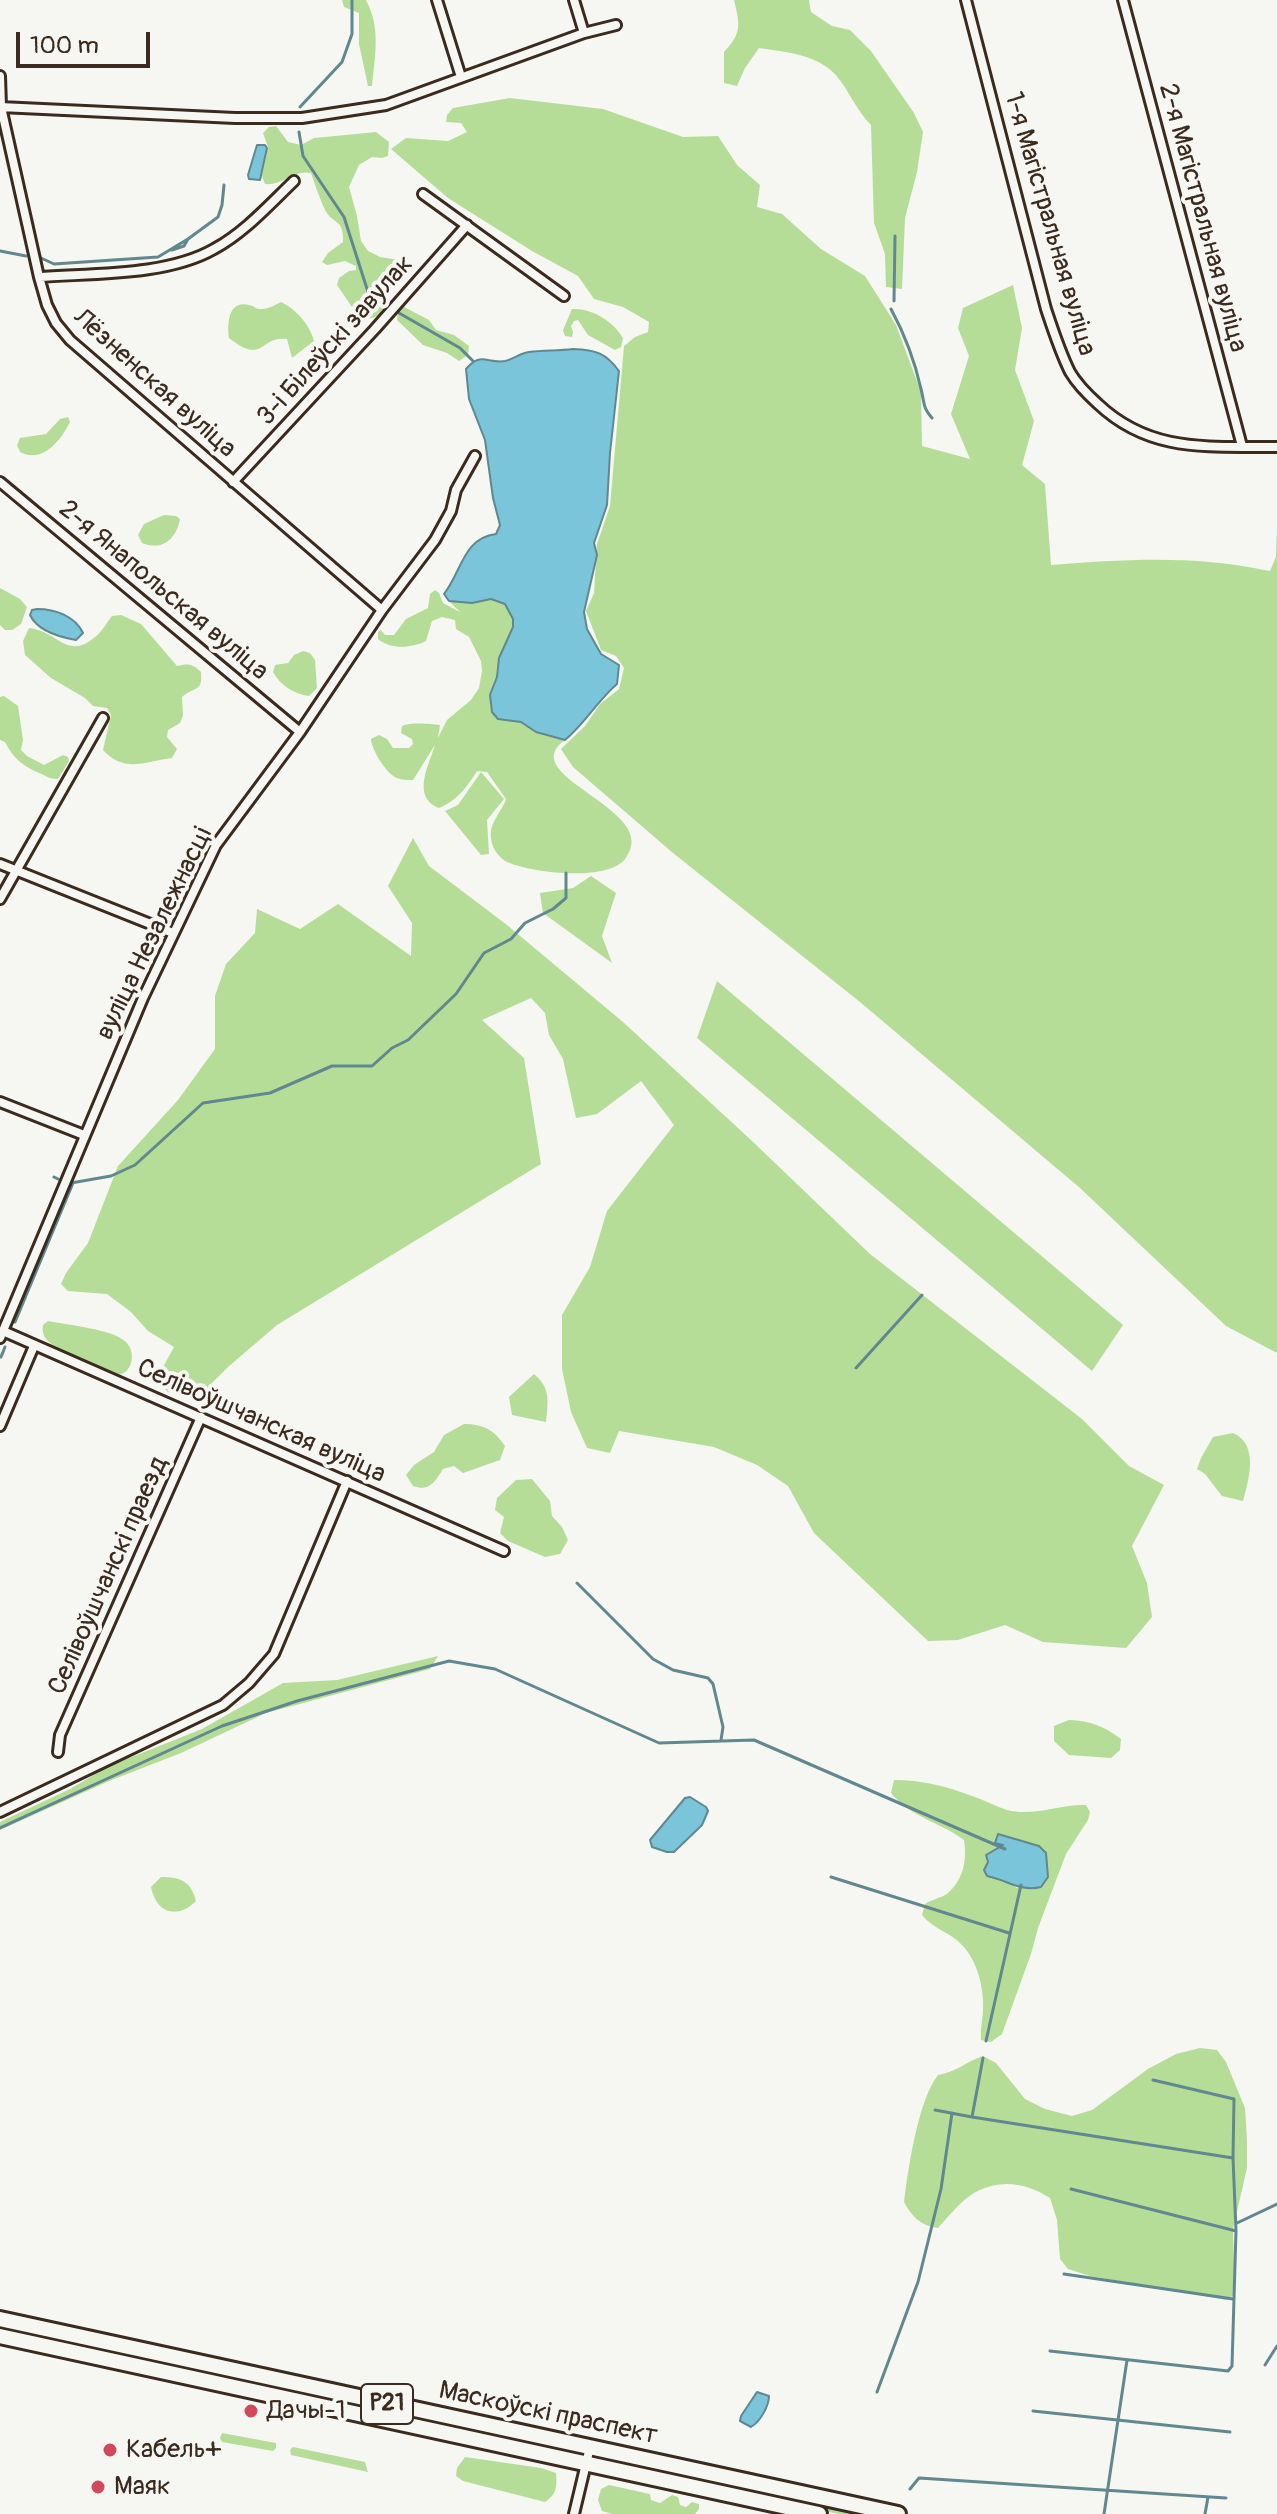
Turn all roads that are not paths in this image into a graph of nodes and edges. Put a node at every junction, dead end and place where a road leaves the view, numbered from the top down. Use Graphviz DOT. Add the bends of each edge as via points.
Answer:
graph roads {
  1 [pos="437,0"];
  2 [pos="574,0"];
  3 [pos="966,0"];
  4 [pos="1123,0"];
  5 [pos="616,25"];
  6 [pos="584,33"];
  7 [pos="0,76"];
  8 [pos="461,77"];
  9 [pos="0,107"];
  10 [pos="294,181"];
  11 [pos="423,194"];
  12 [pos="467,225"];
  13 [pos="39,277"];
  14 [pos="564,296"];
  15 [pos="1242,446"];
  16 [pos="1277,447"];
  17 [pos="475,456"];
  18 [pos="0,482"];
  19 [pos="233,482"];
  20 [pos="382,610"];
  21 [pos="103,718"];
  22 [pos="300,732"];
  23 [pos="0,864"];
  24 [pos="15,870"];
  25 [pos="0,899"];
  26 [pos="173,933"];
  27 [pos="0,1102"];
  28 [pos="84,1135"];
  29 [pos="0,1306"];
  30 [pos="11,1311"];
  31 [pos="1,1334"];
  32 [pos="34,1346"];
  33 [pos="201,1417"];
  34 [pos="0,1426"];
  35 [pos="347,1481"];
  36 [pos="504,1551"];
  37 [pos="58,1752"];
  38 [pos="0,1812"];
  39 [pos="0,2321"];
  40 [pos="0,2334"];
  41 [pos="590,2447"];
  42 [pos="585,2464"];
  43 [pos="574,2514"];
  44 [pos="819,2514"];
  45 [pos="898,2514"];
  1 -- 8 [label="street"];
  2 -- 6 [label="street"];
  3 -- 15 [label="street, 1-я Магістральная вуліца" via="1046,309 1072,375 1109,415 1151,439"];
  4 -- 15 [label="street, 2-я Магістральная вуліца"];
  5 -- 6 [label="street"];
  6 -- 8 [label="street"];
  7 -- 9 [label="street, Лёзненская вуліца"];
  8 -- 9 [label="street" via="386,105 302,118"];
  9 -- 13 [label="street, Лёзненская вуліца"];
  10 -- 13 [label="street" via="214,249 171,267"];
  11 -- 12 [label="street"];
  12 -- 14 [label="street"];
  12 -- 19 [label="street, 3-і Білеўскі завулак"];
  13 -- 19 [label="street, Лёзненская вуліца" via="47,305 70,340"];
  15 -- 16 [label="street, 1-я Магістральная вуліца"];
  17 -- 20 [label="street, вуліца Незалежнасці" via="435,540"];
  18 -- 22 [label="street, 2-я Янапольская вуліца"];
  19 -- 20 [label="street, Лёзненская вуліца"];
  20 -- 22 [label="street, вуліца Незалежнасці"];
  21 -- 24 [label="street"];
  22 -- 26 [label="street, вуліца Незалежнасці" via="216,845"];
  23 -- 24 [label="street"];
  24 -- 25 [label="street"];
  24 -- 26 [label="street"];
  26 -- 28 [label="street, вуліца Незалежнасці"];
  27 -- 28 [label="street"];
  28 -- 30 [label="street, вуліца Незалежнасці"];
  29 -- 30 [label="street"];
  30 -- 31 [label="street, вуліца Незалежнасці"];
  31 -- 32 [label="street, Селівоўшчанская вуліца"];
  32 -- 33 [label="street, Селівоўшчанская вуліца"];
  32 -- 34 [label="street"];
  33 -- 35 [label="street, Селівоўшчанская вуліца"];
  33 -- 37 [label="street, Селівоўшчанскі праезд" via="60,1735"];
  35 -- 36 [label="street, Селівоўшчанская вуліца"];
  35 -- 38 [label="street" via="274,1654 249,1683 223,1705"];
  39 -- 40 [label="main road"];
  39 -- 41 [label="main road, Маскоўскі праспект / Р21"];
  40 -- 42 [label="main road, Маскоўскі праспект / Р21"];
  41 -- 42 [label="street"];
  41 -- 45 [label="main road, Маскоўскі праспект / Р21"];
  42 -- 43 [label="street"];
  42 -- 44 [label="main road, Маскоўскі праспект / Р21"];
}
